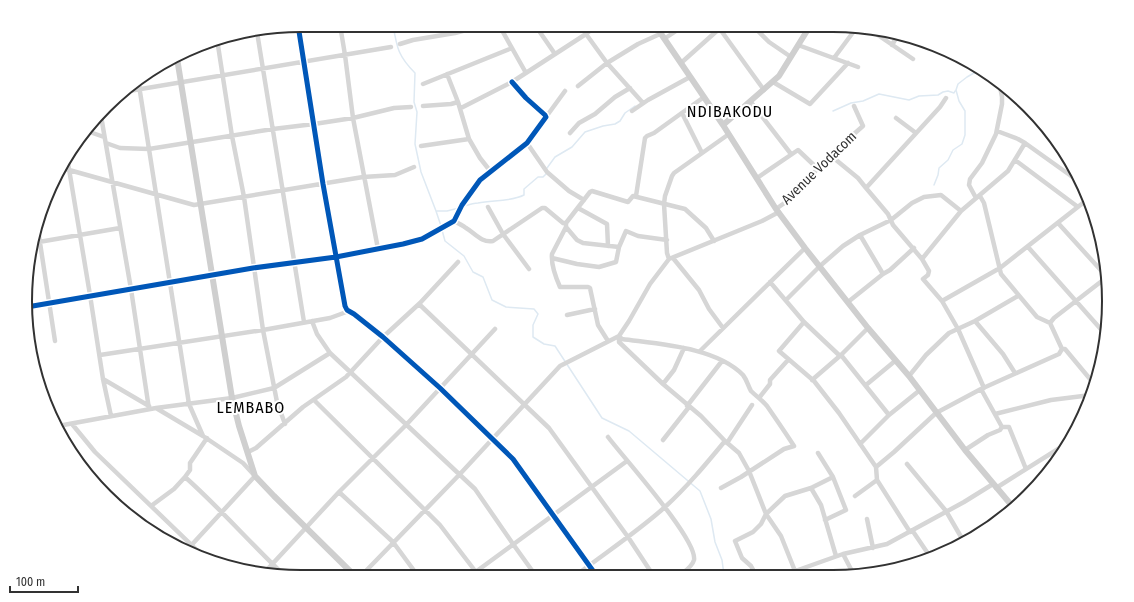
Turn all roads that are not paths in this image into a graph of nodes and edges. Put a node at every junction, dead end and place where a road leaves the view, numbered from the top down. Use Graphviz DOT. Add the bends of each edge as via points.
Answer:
graph roads {
  1 [pos="299,32"];
  2 [pos="341,32"];
  3 [pos="456,32"];
  4 [pos="503,32"];
  5 [pos="540,32"];
  6 [pos="588,32"];
  7 [pos="659,32"];
  8 [pos="672,32"];
  9 [pos="713,32"];
  10 [pos="722,32"];
  11 [pos="759,32"];
  12 [pos="806,32"];
  13 [pos="852,33"];
  14 [pos="586,34"];
  15 [pos="258,35"];
  16 [pos="444,35"];
  17 [pos="879,36"];
  18 [pos="662,37"];
  19 [pos="896,39"];
  20 [pos="400,44"];
  21 [pos="218,45"];
  22 [pos="798,45"];
  23 [pos="892,45"];
  24 [pos="390,47"];
  25 [pos="512,48"];
  26 [pos="555,54"];
  27 [pos="345,55"];
  28 [pos="791,57"];
  29 [pos="834,58"];
  30 [pos="913,59"];
  31 [pos="178,62"];
  32 [pos="304,62"];
  33 [pos="607,63"];
  34 [pos="681,63"];
  35 [pos="848,63"];
  36 [pos="858,67"];
  37 [pos="263,68"];
  38 [pos="526,73"];
  39 [pos="447,74"];
  40 [pos="223,75"];
  41 [pos="690,77"];
  42 [pos="512,82"];
  43 [pos="773,82"];
  44 [pos="182,83"];
  45 [pos="423,84"];
  46 [pos="139,86"];
  47 [pos="578,86"];
  48 [pos="630,88"];
  49 [pos="140,90"];
  50 [pos="764,90"];
  51 [pos="134,91"];
  52 [pos="565,91"];
  53 [pos="1001,91"];
  54 [pos="704,97"];
  55 [pos="946,98"];
  56 [pos="750,101"];
  57 [pos="458,102"];
  58 [pos="643,103"];
  59 [pos="423,106"];
  60 [pos="854,106"];
  61 [pos="410,107"];
  62 [pos="460,108"];
  63 [pos="632,111"];
  64 [pos="682,113"];
  65 [pos="546,117"];
  66 [pos="353,118"];
  67 [pos="896,118"];
  68 [pos="102,121"];
  69 [pos="314,124"];
  70 [pos="723,125"];
  71 [pos="272,129"];
  72 [pos="997,131"];
  73 [pos="92,133"];
  74 [pos="570,133"];
  75 [pos="916,133"];
  76 [pos="729,134"];
  77 [pos="232,136"];
  78 [pos="104,138"];
  79 [pos="470,139"];
  80 [pos="191,142"];
  81 [pos="106,143"];
  82 [pos="527,143"];
  83 [pos="1025,143"];
  84 [pos="421,146"];
  85 [pos="149,149"];
  86 [pos="702,153"];
  87 [pos="791,154"];
  88 [pos="830,155"];
  89 [pos="1015,160"];
  90 [pos="68,166"];
  91 [pos="414,167"];
  92 [pos="818,169"];
  93 [pos="69,170"];
  94 [pos="491,172"];
  95 [pos="1071,176"];
  96 [pos="363,177"];
  97 [pos="757,178"];
  98 [pos="112,182"];
  99 [pos="323,184"];
  100 [pos="866,188"];
  101 [pos="283,190"];
  102 [pos="156,193"];
  103 [pos="636,196"];
  104 [pos="244,197"];
  105 [pos="978,197"];
  106 [pos="584,200"];
  107 [pos="1084,203"];
  108 [pos="200,204"];
  109 [pos="664,204"];
  110 [pos="488,207"];
  111 [pos="1078,207"];
  112 [pos="578,208"];
  113 [pos="778,210"];
  114 [pos="961,211"];
  115 [pos="891,220"];
  116 [pos="454,221"];
  117 [pos="1058,223"];
  118 [pos="566,225"];
  119 [pos="120,228"];
  120 [pos="503,234"];
  121 [pos="80,235"];
  122 [pos="860,235"];
  123 [pos="39,238"];
  124 [pos="667,240"];
  125 [pos="40,241"];
  126 [pos="714,241"];
  127 [pos="608,246"];
  128 [pos="619,247"];
  129 [pos="1028,247"];
  130 [pos="805,248"];
  131 [pos="914,248"];
  132 [pos="378,249"];
  133 [pos="336,257"];
  134 [pos="552,258"];
  135 [pos="671,258"];
  136 [pos="922,259"];
  137 [pos="295,262"];
  138 [pos="458,262"];
  139 [pos="820,266"];
  140 [pos="253,268"];
  141 [pos="1000,268"];
  142 [pos="529,269"];
  143 [pos="1100,270"];
  144 [pos="883,274"];
  145 [pos="212,276"];
  146 [pos="171,282"];
  147 [pos="770,282"];
  148 [pos="1101,282"];
  149 [pos="131,289"];
  150 [pos="90,295"];
  151 [pos="1018,296"];
  152 [pos="786,300"];
  153 [pos="942,301"];
  154 [pos="1076,301"];
  155 [pos="848,302"];
  156 [pos="49,304"];
  157 [pos="419,304"];
  158 [pos="32,306"];
  159 [pos="595,309"];
  160 [pos="349,311"];
  161 [pos="567,315"];
  162 [pos="312,321"];
  163 [pos="975,321"];
  164 [pos="304,322"];
  165 [pos="804,322"];
  166 [pos="1050,323"];
  167 [pos="723,328"];
  168 [pos="868,328"];
  169 [pos="958,329"];
  170 [pos="1100,329"];
  171 [pos="262,330"];
  172 [pos="495,330"];
  173 [pos="222,336"];
  174 [pos="383,336"];
  175 [pos="619,336"];
  176 [pos="55,341"];
  177 [pos="608,341"];
  178 [pos="180,344"];
  179 [pos="684,348"];
  180 [pos="140,349"];
  181 [pos="1062,349"];
  182 [pos="700,351"];
  183 [pos="330,353"];
  184 [pos="472,354"];
  185 [pos="100,355"];
  186 [pos="840,355"];
  187 [pos="788,360"];
  188 [pos="722,361"];
  189 [pos="896,361"];
  190 [pos="351,372"];
  191 [pos="1015,373"];
  192 [pos="909,376"];
  193 [pos="103,379"];
  194 [pos="1090,379"];
  195 [pos="812,380"];
  196 [pos="662,384"];
  197 [pos="866,385"];
  198 [pos="274,388"];
  199 [pos="440,388"];
  200 [pos="982,389"];
  201 [pos="920,390"];
  202 [pos="1085,396"];
  203 [pos="232,398"];
  204 [pos="759,398"];
  205 [pos="314,400"];
  206 [pos="189,404"];
  207 [pos="525,405"];
  208 [pos="688,406"];
  209 [pos="752,406"];
  210 [pos="149,408"];
  211 [pos="156,408"];
  212 [pos="936,413"];
  213 [pos="995,414"];
  214 [pos="889,415"];
  215 [pos="111,416"];
  216 [pos="72,424"];
  217 [pos="285,424"];
  218 [pos="63,425"];
  219 [pos="406,425"];
  220 [pos="1002,427"];
  221 [pos="205,437"];
  222 [pos="608,437"];
  223 [pos="493,439"];
  224 [pos="663,440"];
  225 [pos="726,442"];
  226 [pos="860,444"];
  227 [pos="1057,449"];
  228 [pos="965,450"];
  229 [pos="248,452"];
  230 [pos="818,452"];
  231 [pos="374,458"];
  232 [pos="627,461"];
  233 [pos="907,464"];
  234 [pos="876,468"];
  235 [pos="1026,469"];
  236 [pos="749,471"];
  237 [pos="460,474"];
  238 [pos="255,476"];
  239 [pos="185,477"];
  240 [pos="833,477"];
  241 [pos="877,480"];
  242 [pos="994,486"];
  243 [pos="592,488"];
  244 [pos="721,488"];
  245 [pos="811,488"];
  246 [pos="340,492"];
  247 [pos="854,496"];
  248 [pos="1010,503"];
  249 [pos="151,506"];
  250 [pos="665,507"];
  251 [pos="426,509"];
  252 [pos="222,512"];
  253 [pos="946,512"];
  254 [pos="766,514"];
  255 [pos="554,515"];
  256 [pos="867,519"];
  257 [pos="825,520"];
  258 [pos="307,529"];
  259 [pos="911,531"];
  260 [pos="628,537"];
  261 [pos="961,537"];
  262 [pos="393,542"];
  263 [pos="513,544"];
  264 [pos="191,545"];
  265 [pos="194,548"];
  266 [pos="874,548"];
  267 [pos="927,553"];
  268 [pos="843,554"];
  269 [pos="836,556"];
  270 [pos="273,564"];
  271 [pos="589,565"];
  272 [pos="269,568"];
  273 [pos="278,569"];
  274 [pos="851,569"];
  275 [pos="349,570"];
  276 [pos="367,570"];
  277 [pos="414,570"];
  278 [pos="475,570"];
  279 [pos="483,570"];
  280 [pos="532,570"];
  281 [pos="583,570"];
  282 [pos="592,570"];
  283 [pos="650,570"];
  284 [pos="686,570"];
  285 [pos="753,570"];
  286 [pos="795,570"];
  287 [pos="798,570"];
  1 -- 32 [label="street"];
  2 -- 27 [label="street"];
  3 -- 16 [label="street"];
  4 -- 25 [label="street"];
  5 -- 26 [label="street"];
  6 -- 14 [label="street"];
  7 -- 18 [label="street"];
  8 -- 18 [label="street"];
  9 -- 34 [label="street"];
  10 -- 50 [label="street"];
  11 -- 28 [label="street"];
  12 -- 22 [label="street"];
  13 -- 29 [label="street"];
  14 -- 26 [label="street"];
  14 -- 33 [label="street"];
  15 -- 37 [label="street"];
  16 -- 20 [label="street"];
  17 -- 23 [label="street"];
  18 -- 33 [label="street" via="638,44"];
  18 -- 34 [label="street"];
  19 -- 23 [label="street"];
  21 -- 40 [label="street"];
  22 -- 28 [label="street"];
  22 -- 29 [label="street"];
  23 -- 30 [label="street"];
  24 -- 27 [label="street"];
  25 -- 38 [label="street"];
  25 -- 39 [label="street"];
  26 -- 38 [label="street"];
  27 -- 32 [label="street"];
  27 -- 66 [label="street"];
  28 -- 43 [label="street"];
  29 -- 35 [label="street"];
  31 -- 44 [label="street"];
  32 -- 37 [label="street"];
  32 -- 69 [label="street"];
  33 -- 47 [label="street"];
  33 -- 48 [label="street"];
  34 -- 41 [label="street"];
  35 -- 36 [label="street"];
  35 -- 43 [label="street" via="810,104"];
  37 -- 40 [label="street"];
  37 -- 71 [label="street"];
  38 -- 42 [label="street"];
  39 -- 45 [label="street"];
  39 -- 57 [label="street"];
  40 -- 44 [label="street"];
  40 -- 77 [label="street"];
  41 -- 54 [label="street"];
  41 -- 58 [label="street"];
  42 -- 62 [label="street"];
  42 -- 65 [label="street"];
  43 -- 50 [label="street"];
  44 -- 49 [label="street"];
  44 -- 80 [label="street"];
  46 -- 49 [label="street"];
  48 -- 58 [label="street"];
  48 -- 74 [label="street" via="579,123"];
  49 -- 51 [label="street"];
  49 -- 85 [label="street"];
  50 -- 56 [label="street"];
  52 -- 65 [label="street"];
  53 -- 72 [label="street" via="1002,104"];
  54 -- 64 [label="street"];
  54 -- 70 [label="street"];
  55 -- 75 [label="street"];
  56 -- 70 [label="street"];
  56 -- 87 [label="street"];
  57 -- 59 [label="street"];
  57 -- 62 [label="street"];
  58 -- 63 [label="street"];
  60 -- 88 [label="street, Avenue Vodacom" via="863,126"];
  61 -- 66 [label="street" via="394,108"];
  62 -- 79 [label="street"];
  64 -- 86 [label="street"];
  64 -- 103 [label="street" via="645,138"];
  65 -- 82 [label="street"];
  66 -- 69 [label="street"];
  66 -- 96 [label="street"];
  67 -- 75 [label="street"];
  68 -- 78 [label="street"];
  69 -- 71 [label="street"];
  69 -- 99 [label="street"];
  70 -- 76 [label="street"];
  71 -- 77 [label="street"];
  71 -- 101 [label="street"];
  72 -- 83 [label="street"];
  72 -- 105 [label="street" via="982,163 970,179 969,185"];
  73 -- 78 [label="street"];
  75 -- 100 [label="street"];
  76 -- 86 [label="street"];
  76 -- 97 [label="street"];
  77 -- 80 [label="street"];
  77 -- 104 [label="street"];
  78 -- 81 [label="street"];
  79 -- 84 [label="street"];
  79 -- 94 [label="street"];
  80 -- 85 [label="street"];
  80 -- 108 [label="street"];
  81 -- 85 [label="street" via="120,148"];
  81 -- 98 [label="street"];
  82 -- 94 [label="street"];
  82 -- 106 [label="street" via="546,172"];
  83 -- 89 [label="street"];
  83 -- 95 [label="street"];
  85 -- 102 [label="street"];
  86 -- 109 [label="street" via="674,173"];
  87 -- 92 [label="street" via="798,150"];
  87 -- 97 [label="street"];
  88 -- 92 [label="street, Avenue Vodacom"];
  88 -- 100 [label="street"];
  89 -- 105 [label="street" via="1008,171"];
  89 -- 111 [label="street"];
  90 -- 93 [label="street"];
  91 -- 96 [label="street" via="395,175"];
  92 -- 113 [label="street, Avenue Vodacom"];
  93 -- 98 [label="street"];
  93 -- 121 [label="street"];
  94 -- 116 [label="street" via="470,192"];
  96 -- 99 [label="street"];
  96 -- 132 [label="street"];
  97 -- 113 [label="street"];
  98 -- 102 [label="street"];
  98 -- 119 [label="street"];
  99 -- 101 [label="street"];
  99 -- 133 [label="street"];
  100 -- 115 [label="street"];
  101 -- 104 [label="street"];
  101 -- 137 [label="street"];
  102 -- 108 [label="street" via="194,205"];
  102 -- 146 [label="street"];
  103 -- 106 [label="street" via="628,202 592,191"];
  103 -- 109 [label="street"];
  104 -- 108 [label="street"];
  104 -- 140 [label="street"];
  105 -- 114 [label="street"];
  105 -- 141 [label="street" via="984,203"];
  106 -- 112 [label="street"];
  107 -- 111 [label="street"];
  108 -- 145 [label="street"];
  109 -- 124 [label="street"];
  109 -- 126 [label="street" via="689,211 706,228"];
  110 -- 120 [label="street"];
  111 -- 117 [label="street"];
  112 -- 118 [label="street"];
  112 -- 127 [label="street" via="607,224"];
  113 -- 126 [label="street, Avenue Vodacom" via="762,221"];
  113 -- 130 [label="street"];
  114 -- 115 [label="street" via="941,195 924,197"];
  114 -- 136 [label="street"];
  115 -- 122 [label="street"];
  115 -- 131 [label="street"];
  116 -- 120 [label="street" via="488,242"];
  116 -- 132 [label="street" via="422,239"];
  117 -- 129 [label="street"];
  117 -- 143 [label="street"];
  118 -- 120 [label="street" via="542,208"];
  118 -- 127 [label="street" via="576,240"];
  118 -- 134 [label="street"];
  119 -- 121 [label="street"];
  119 -- 149 [label="street"];
  120 -- 142 [label="street"];
  121 -- 125 [label="street"];
  121 -- 150 [label="street"];
  122 -- 139 [label="street"];
  122 -- 144 [label="street"];
  123 -- 125 [label="street"];
  124 -- 128 [label="street" via="638,236 626,231"];
  124 -- 135 [label="street" via="667,253"];
  125 -- 156 [label="street"];
  126 -- 135 [label="street, Avenue Vodacom"];
  127 -- 128 [label="street"];
  128 -- 134 [label="street" via="616,262 600,267"];
  129 -- 141 [label="street"];
  129 -- 154 [label="street"];
  130 -- 139 [label="street"];
  130 -- 147 [label="street"];
  131 -- 136 [label="street"];
  131 -- 144 [label="street"];
  132 -- 133 [label="street"];
  133 -- 137 [label="street"];
  133 -- 160 [label="street" via="345,306"];
  134 -- 159 [label="street" via="560,287 590,288"];
  135 -- 167 [label="street" via="699,290"];
  135 -- 175 [label="street" via="650,284"];
  136 -- 153 [label="street" via="929,271 923,279"];
  137 -- 140 [label="street"];
  137 -- 164 [label="street"];
  138 -- 157 [label="street"];
  139 -- 152 [label="street"];
  139 -- 155 [label="street"];
  140 -- 145 [label="street"];
  140 -- 171 [label="street"];
  141 -- 151 [label="street" via="1001,274"];
  141 -- 153 [label="street"];
  144 -- 155 [label="street"];
  145 -- 146 [label="street"];
  145 -- 173 [label="street"];
  146 -- 149 [label="street"];
  146 -- 178 [label="street"];
  147 -- 152 [label="street"];
  147 -- 167 [label="street"];
  148 -- 154 [label="street"];
  149 -- 150 [label="street"];
  149 -- 180 [label="street"];
  150 -- 156 [label="street"];
  150 -- 185 [label="street"];
  151 -- 163 [label="street"];
  151 -- 166 [label="street" via="1037,317"];
  152 -- 165 [label="street"];
  153 -- 169 [label="street"];
  154 -- 166 [label="street"];
  154 -- 170 [label="street"];
  155 -- 168 [label="street"];
  156 -- 158 [label="street"];
  156 -- 176 [label="street"];
  157 -- 174 [label="street"];
  157 -- 184 [label="street"];
  159 -- 161 [label="street"];
  159 -- 177 [label="street" via="598,325"];
  160 -- 162 [label="street"];
  160 -- 174 [label="street"];
  162 -- 164 [label="street"];
  162 -- 183 [label="street" via="317,334"];
  163 -- 169 [label="street"];
  163 -- 191 [label="street" via="1003,354"];
  164 -- 171 [label="street"];
  165 -- 186 [label="street"];
  165 -- 187 [label="street" via="779,351"];
  166 -- 181 [label="street"];
  167 -- 182 [label="street"];
  168 -- 186 [label="street"];
  168 -- 189 [label="street"];
  169 -- 192 [label="street" via="949,333 926,355"];
  169 -- 200 [label="street"];
  171 -- 173 [label="street"];
  171 -- 198 [label="street"];
  172 -- 184 [label="street"];
  173 -- 178 [label="street"];
  173 -- 203 [label="street"];
  174 -- 190 [label="street"];
  174 -- 199 [label="street"];
  175 -- 177 [label="street"];
  175 -- 179 [label="street" via="622,339"];
  175 -- 196 [label="street" via="620,342"];
  177 -- 207 [label="street" via="560,366"];
  178 -- 180 [label="street"];
  178 -- 206 [label="street"];
  179 -- 182 [label="street"];
  179 -- 196 [label="street" via="674,370"];
  180 -- 185 [label="street"];
  180 -- 210 [label="street"];
  181 -- 191 [label="street" via="1059,354"];
  181 -- 194 [label="street" via="1065,349"];
  182 -- 188 [label="street"];
  183 -- 190 [label="street"];
  183 -- 198 [label="street"];
  184 -- 199 [label="street"];
  184 -- 207 [label="street"];
  185 -- 193 [label="street"];
  186 -- 195 [label="street"];
  186 -- 197 [label="street"];
  187 -- 195 [label="street"];
  187 -- 204 [label="street" via="770,380 770,384"];
  188 -- 204 [label="street" via="743,375 750,390"];
  188 -- 208 [label="street"];
  189 -- 192 [label="street"];
  189 -- 197 [label="street"];
  190 -- 205 [label="street"];
  190 -- 219 [label="street"];
  191 -- 200 [label="street"];
  192 -- 201 [label="street"];
  193 -- 210 [label="street"];
  193 -- 215 [label="street"];
  195 -- 226 [label="street"];
  196 -- 208 [label="street"];
  197 -- 214 [label="street"];
  198 -- 203 [label="street"];
  198 -- 217 [label="street"];
  199 -- 219 [label="street"];
  199 -- 223 [label="street"];
  200 -- 212 [label="street"];
  200 -- 213 [label="street"];
  201 -- 212 [label="street"];
  201 -- 214 [label="street"];
  202 -- 213 [label="street" via="1051,400"];
  203 -- 206 [label="street"];
  203 -- 229 [label="street"];
  204 -- 236 [label="street" via="794,446 784,449"];
  205 -- 217 [label="street"];
  205 -- 231 [label="street"];
  206 -- 211 [label="street"];
  206 -- 221 [label="street"];
  207 -- 223 [label="street"];
  207 -- 243 [label="street" via="549,428"];
  208 -- 224 [label="street"];
  208 -- 225 [label="street"];
  209 -- 225 [label="street"];
  210 -- 211 [label="street"];
  210 -- 215 [label="street"];
  211 -- 221 [label="street"];
  212 -- 228 [label="street"];
  212 -- 234 [label="street"];
  213 -- 220 [label="street"];
  214 -- 226 [label="street"];
  215 -- 216 [label="street"];
  216 -- 218 [label="street"];
  216 -- 249 [label="street" via="95,452"];
  217 -- 229 [label="street"];
  219 -- 231 [label="street"];
  219 -- 237 [label="street"];
  220 -- 228 [label="street"];
  220 -- 235 [label="street" via="1009,427"];
  221 -- 238 [label="street" via="243,463"];
  221 -- 239 [label="street"];
  222 -- 232 [label="street"];
  223 -- 237 [label="street"];
  223 -- 255 [label="street" via="513,459"];
  225 -- 236 [label="street" via="739,453"];
  225 -- 250 [label="street"];
  226 -- 234 [label="street"];
  227 -- 235 [label="street"];
  228 -- 242 [label="street"];
  229 -- 238 [label="street"];
  230 -- 240 [label="street"];
  231 -- 246 [label="street"];
  231 -- 251 [label="street"];
  232 -- 243 [label="street"];
  232 -- 250 [label="street"];
  233 -- 253 [label="street"];
  234 -- 241 [label="street"];
  235 -- 242 [label="street"];
  236 -- 244 [label="street"];
  236 -- 254 [label="street"];
  237 -- 251 [label="street"];
  237 -- 263 [label="street" via="475,489"];
  238 -- 252 [label="street"];
  238 -- 258 [label="street"];
  239 -- 249 [label="street"];
  239 -- 252 [label="street"];
  240 -- 245 [label="street"];
  240 -- 257 [label="street" via="846,510"];
  241 -- 247 [label="street"];
  241 -- 259 [label="street"];
  242 -- 248 [label="street"];
  242 -- 253 [label="street"];
  243 -- 255 [label="street"];
  243 -- 260 [label="street"];
  245 -- 254 [label="street" via="785,496"];
  245 -- 257 [label="street" via="821,505"];
  246 -- 258 [label="street"];
  246 -- 262 [label="street"];
  249 -- 264 [label="street"];
  250 -- 260 [label="street"];
  250 -- 284 [label="street" via="694,552 694,560"];
  251 -- 262 [label="street"];
  251 -- 278 [label="street"];
  252 -- 264 [label="street"];
  252 -- 270 [label="street"];
  253 -- 259 [label="street"];
  253 -- 261 [label="street"];
  254 -- 285 [label="street" via="753,532 735,541 742,558"];
  254 -- 286 [label="street" via="781,536"];
  255 -- 263 [label="street"];
  255 -- 271 [label="street"];
  256 -- 266 [label="street"];
  257 -- 269 [label="street"];
  258 -- 270 [label="street"];
  258 -- 275 [label="street"];
  259 -- 266 [label="street"];
  259 -- 267 [label="street"];
  260 -- 271 [label="street"];
  260 -- 283 [label="street"];
  262 -- 276 [label="street"];
  262 -- 277 [label="street"];
  263 -- 279 [label="street"];
  263 -- 280 [label="street"];
  264 -- 265 [label="street"];
  266 -- 268 [label="street"];
  268 -- 269 [label="street"];
  268 -- 274 [label="street"];
  269 -- 287 [label="street"];
  270 -- 272 [label="street"];
  270 -- 273 [label="street"];
  271 -- 281 [label="street"];
  271 -- 282 [label="street"];
}
